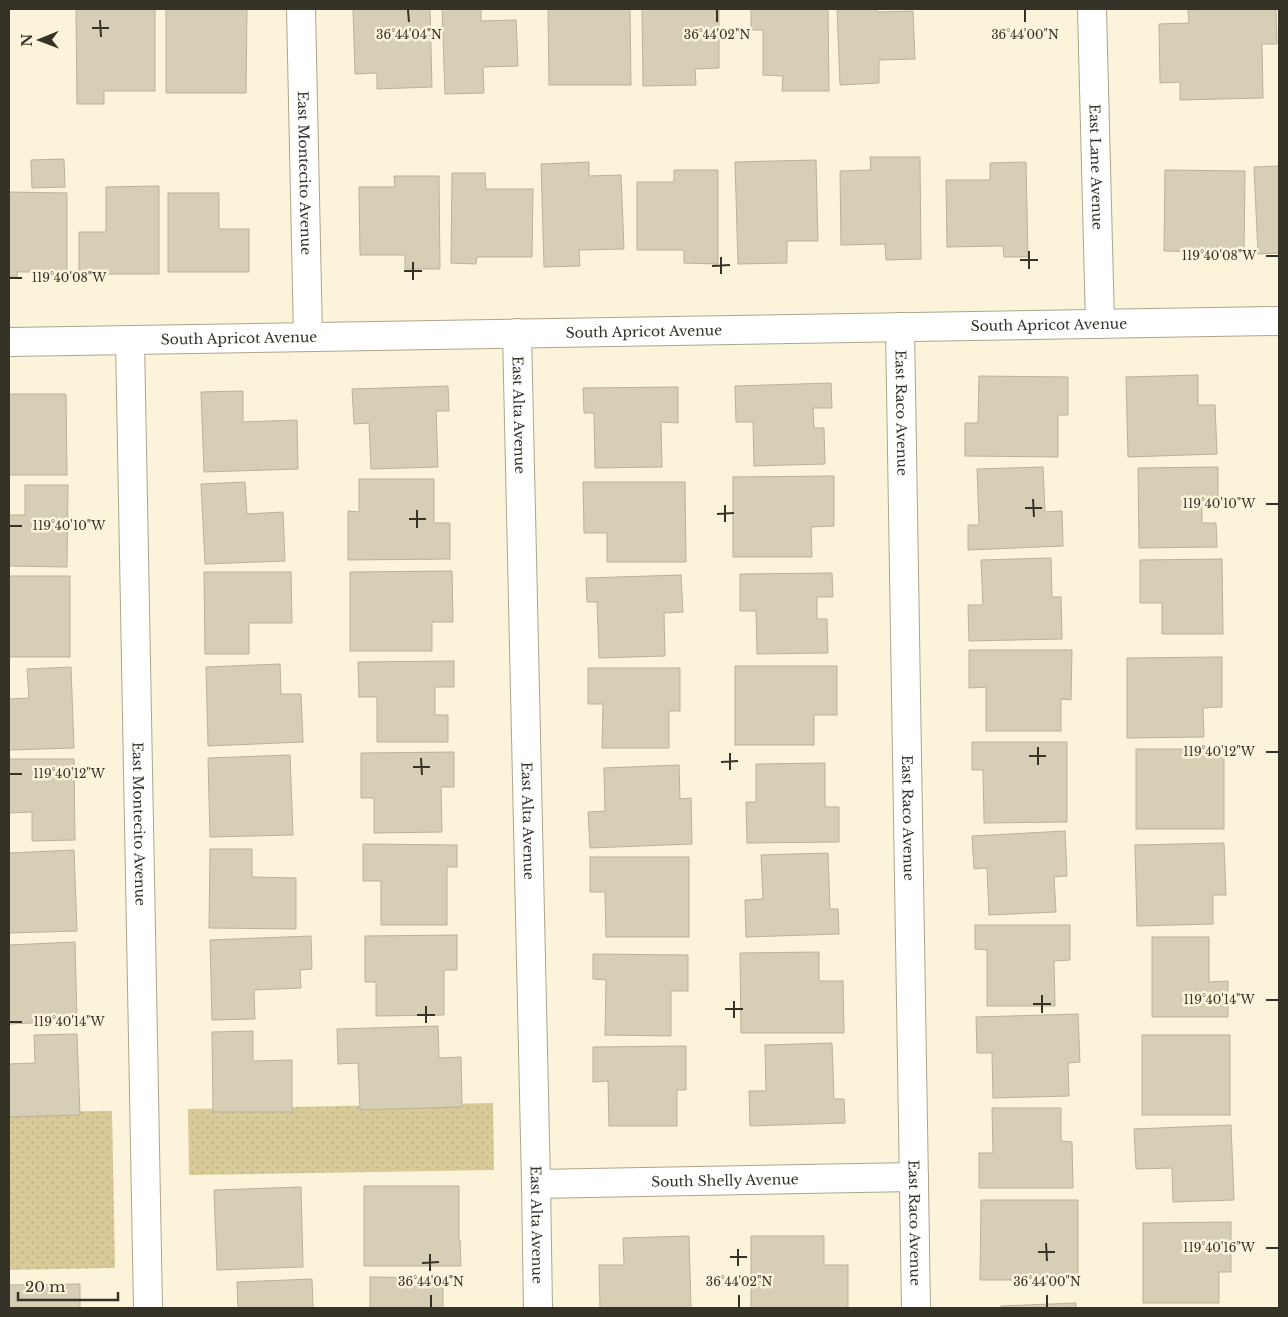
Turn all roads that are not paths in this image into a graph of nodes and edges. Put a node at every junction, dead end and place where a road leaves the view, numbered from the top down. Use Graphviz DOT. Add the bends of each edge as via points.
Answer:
graph roads {
  1 [pos="301,9"];
  2 [pos="1092,9"];
  3 [pos="1279,321"];
  4 [pos="1100,324"];
  5 [pos="900,327"];
  6 [pos="518,333"];
  7 [pos="308,337"];
  8 [pos="130,340"];
  9 [pos="9,342"];
  10 [pos="914,1177"];
  11 [pos="536,1184"];
  12 [pos="148,1308"];
  13 [pos="538,1308"];
  14 [pos="916,1308"];
  1 -- 7 [label="street, East Montecito Avenue"];
  2 -- 4 [label="street, East Lane Avenue"];
  3 -- 4 [label="street, South Apricot Avenue"];
  4 -- 5 [label="street, South Apricot Avenue"];
  5 -- 6 [label="street, South Apricot Avenue"];
  5 -- 10 [label="street, East Raco Avenue"];
  6 -- 7 [label="street, South Apricot Avenue"];
  6 -- 11 [label="street, East Alta Avenue"];
  7 -- 8 [label="street, South Apricot Avenue"];
  8 -- 9 [label="street, South Apricot Avenue"];
  8 -- 12 [label="street, East Montecito Avenue"];
  10 -- 11 [label="street, South Shelly Avenue"];
  10 -- 14 [label="street, East Raco Avenue"];
  11 -- 13 [label="street, East Alta Avenue"];
}
